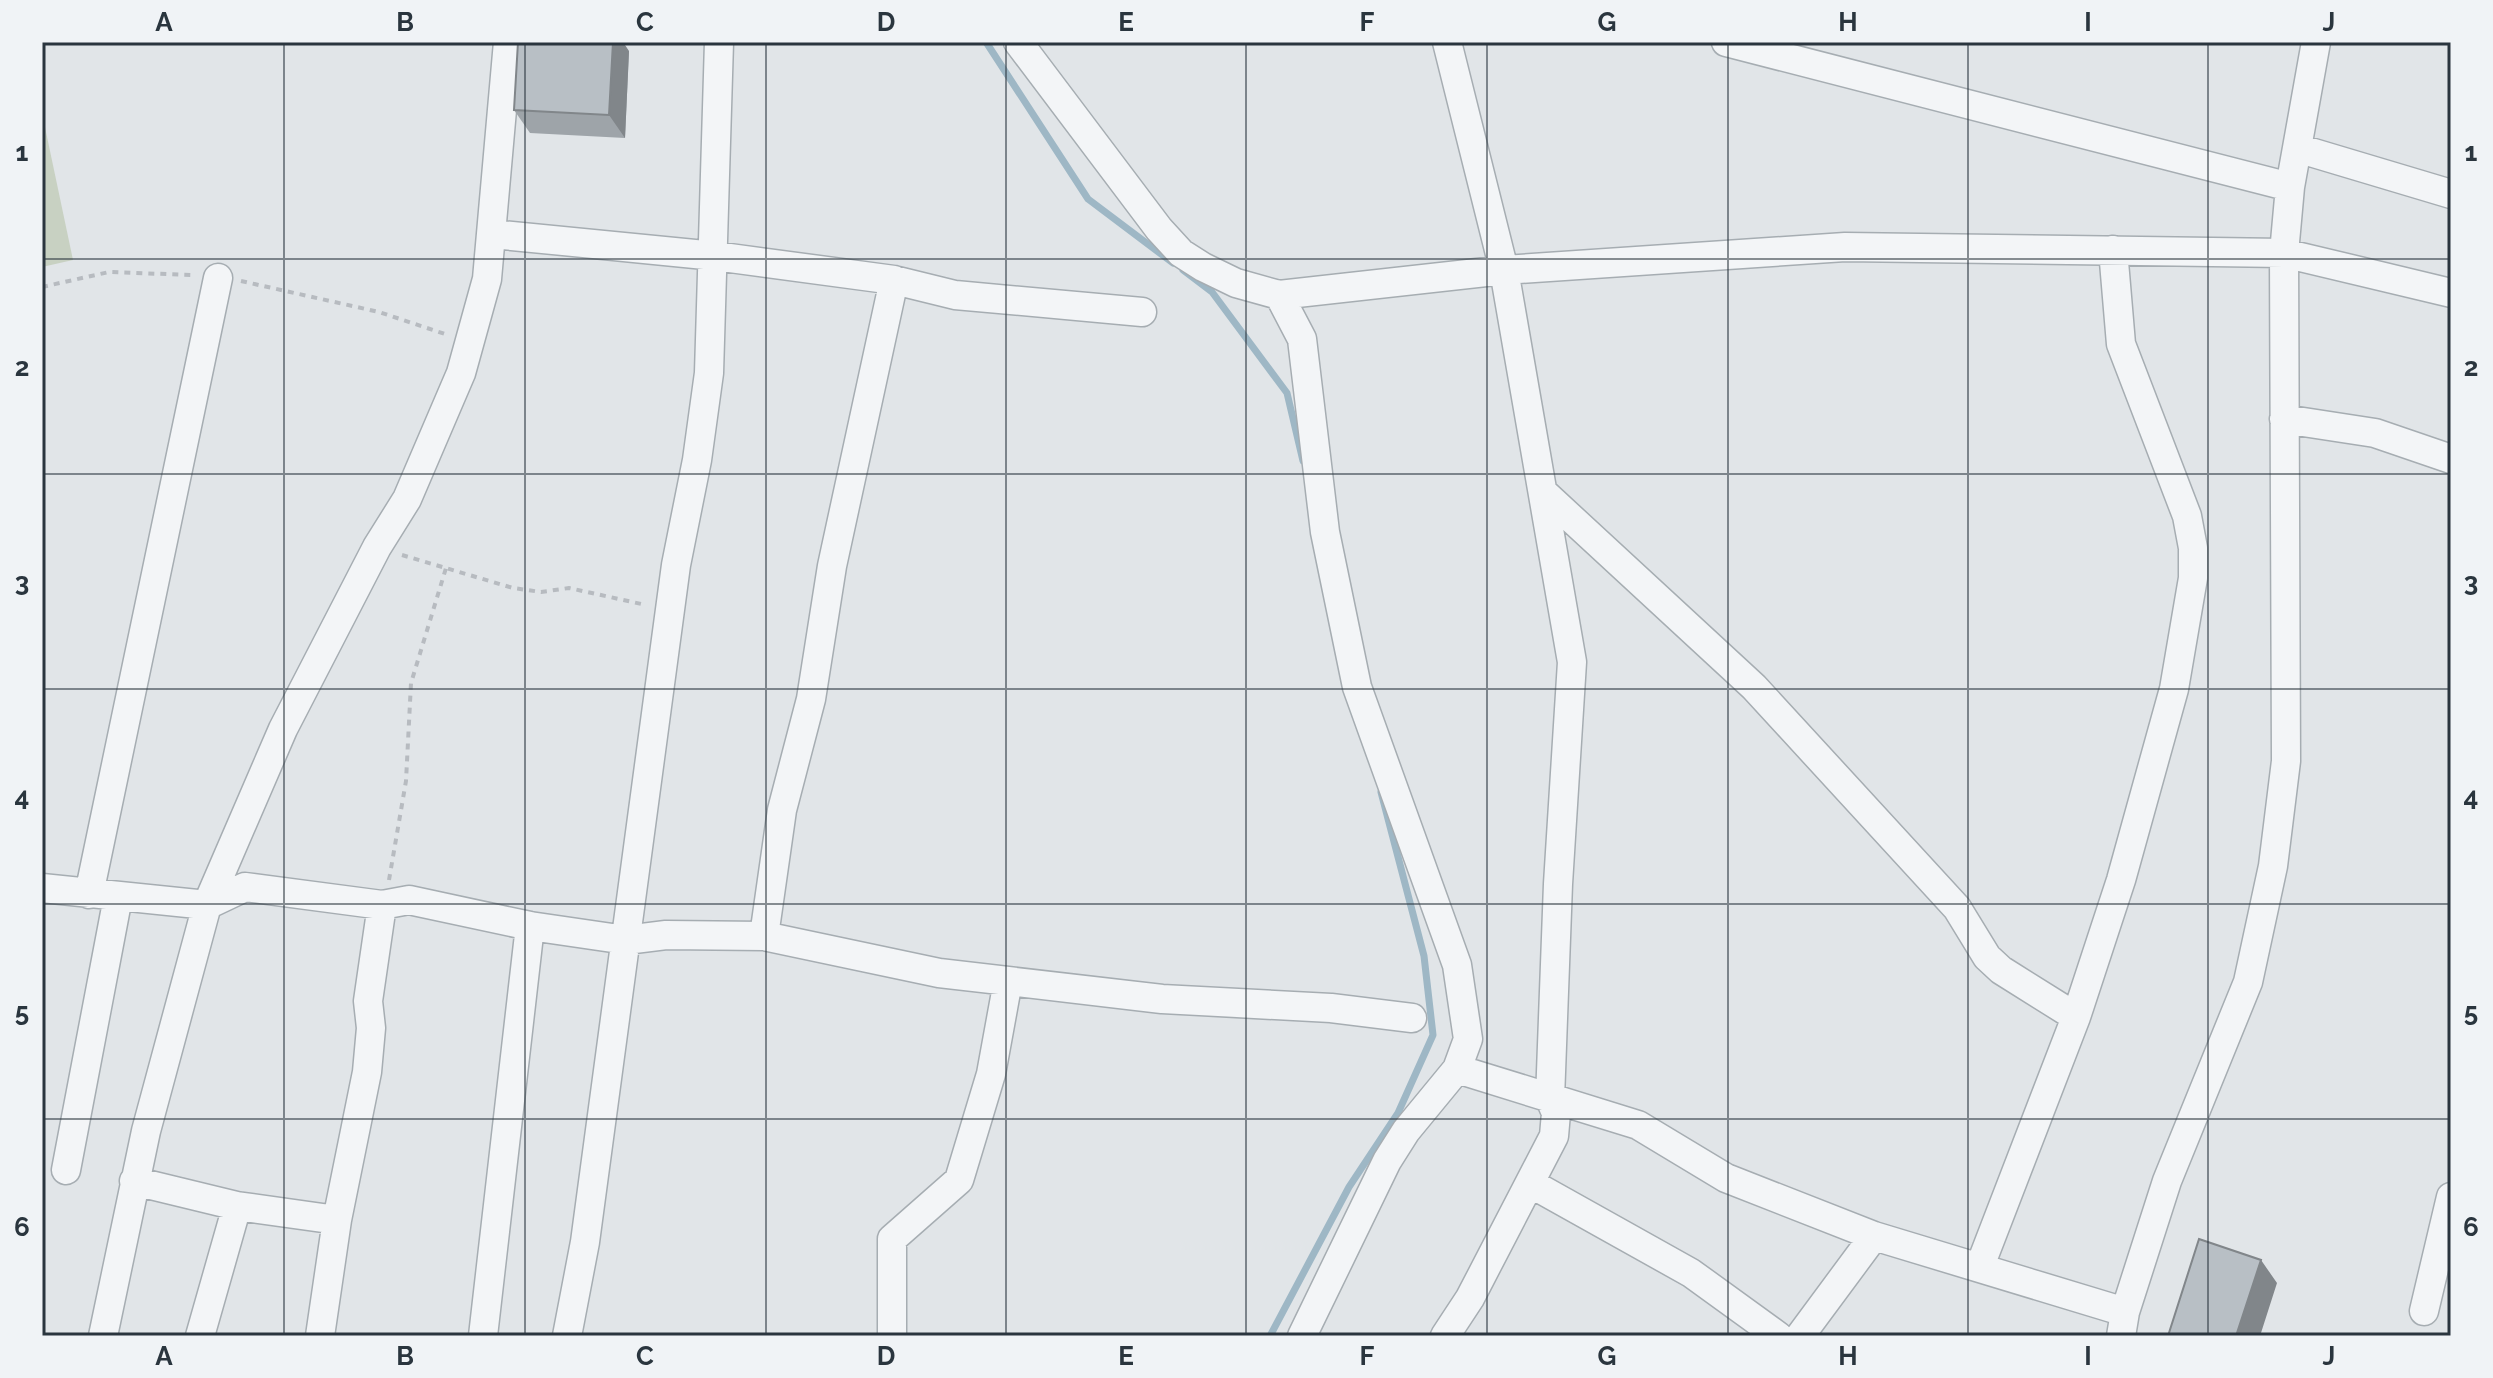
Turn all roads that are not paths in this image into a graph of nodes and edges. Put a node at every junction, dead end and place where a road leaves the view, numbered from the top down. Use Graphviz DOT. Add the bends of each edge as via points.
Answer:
graph roads {
  1 [pos="508,42"];
  2 [pos="719,42"];
  3 [pos="1018,42"];
  4 [pos="1447,42"];
  5 [pos="1726,42"];
  6 [pos="2316,42"];
  7 [pos="2297,148"];
  8 [pos="2290,187"];
  9 [pos="2451,194"];
  10 [pos="492,234"];
  11 [pos="2113,250"];
  12 [pos="2284,253"];
  13 [pos="715,256"];
  14 [pos="1504,270"];
  15 [pos="218,278"];
  16 [pos="894,280"];
  17 [pos="2451,293"];
  18 [pos="1279,295"];
  19 [pos="1142,312"];
  20 [pos="2284,419"];
  21 [pos="2451,459"];
  22 [pos="1545,494"];
  23 [pos="42,888"];
  24 [pos="89,894"];
  25 [pos="118,897"];
  26 [pos="207,905"];
  27 [pos="382,905"];
  28 [pos="530,926"];
  29 [pos="764,936"];
  30 [pos="626,940"];
  31 [pos="1008,981"];
  32 [pos="2076,1017"];
  33 [pos="1412,1018"];
  34 [pos="1457,1069"];
  35 [pos="1550,1099"];
  36 [pos="66,1170"];
  37 [pos="134,1181"];
  38 [pos="1530,1183"];
  39 [pos="2451,1197"];
  40 [pos="237,1206"];
  41 [pos="337,1220"];
  42 [pos="1874,1236"];
  43 [pos="1980,1266"];
  44 [pos="2424,1311"];
  45 [pos="2123,1324"];
  46 [pos="103,1336"];
  47 [pos="200,1336"];
  48 [pos="320,1336"];
  49 [pos="483,1336"];
  50 [pos="567,1336"];
  51 [pos="892,1336"];
  52 [pos="1302,1336"];
  53 [pos="1445,1336"];
  54 [pos="1778,1336"];
  55 [pos="1800,1336"];
  1 -- 10 [label="street"];
  2 -- 13 [label="street"];
  3 -- 18 [label="street" via="1181,253 1236,283"];
  4 -- 14 [label="street"];
  5 -- 8 [label="street"];
  6 -- 7 [label="street"];
  7 -- 8 [label="street"];
  7 -- 9 [label="street"];
  8 -- 12 [label="street"];
  10 -- 13 [label="street"];
  10 -- 26 [label="street" via="487,279 470,342 435,442 283,729"];
  11 -- 12 [label="street"];
  11 -- 14 [label="street" via="1845,247"];
  11 -- 32 [label="street" via="2121,344 2187,516 2193,578 2155,765"];
  12 -- 17 [label="street"];
  12 -- 20 [label="street"];
  13 -- 16 [label="street"];
  13 -- 30 [label="street" via="709,373"];
  14 -- 18 [label="street"];
  14 -- 22 [label="street"];
  15 -- 24 [label="street"];
  16 -- 19 [label="street" via="955,295"];
  16 -- 29 [label="street" via="832,566 811,699 782,810"];
  18 -- 34 [label="street" via="1302,339 1325,532 1357,687 1462,987 1468,1039"];
  20 -- 21 [label="street" via="2375,433"];
  20 -- 45 [label="street" via="2286,761 2273,866 2248,982 2167,1181"];
  22 -- 32 [label="street" via="1754,687 1957,908 1987,957"];
  22 -- 35 [label="street" via="1572,681"];
  23 -- 24 [label="street"];
  24 -- 25 [label="street"];
  25 -- 26 [label="street"];
  25 -- 36 [label="street"];
  26 -- 27 [label="street" via="245,887"];
  26 -- 37 [label="street"];
  27 -- 28 [label="street" via="409,900"];
  27 -- 41 [label="street" via="368,1001 367,1072"];
  28 -- 30 [label="street"];
  28 -- 49 [label="street"];
  29 -- 30 [label="street"];
  29 -- 31 [label="street" via="939,973"];
  30 -- 50 [label="street"];
  31 -- 33 [label="street"];
  31 -- 51 [label="street" via="991,1074 959,1180 892,1239"];
  32 -- 43 [label="street"];
  34 -- 35 [label="street"];
  34 -- 52 [label="street" via="1387,1161"];
  35 -- 38 [label="street" via="1556,1113 1554,1136"];
  35 -- 42 [label="street" via="1638,1125 1726,1178"];
  37 -- 40 [label="street"];
  37 -- 46 [label="street"];
  38 -- 53 [label="street"];
  38 -- 54 [label="street" via="1691,1273"];
  39 -- 44 [label="street"];
  40 -- 41 [label="street"];
  40 -- 47 [label="street"];
  41 -- 48 [label="street"];
  42 -- 43 [label="street"];
  42 -- 55 [label="street"];
  43 -- 45 [label="street"];
}
